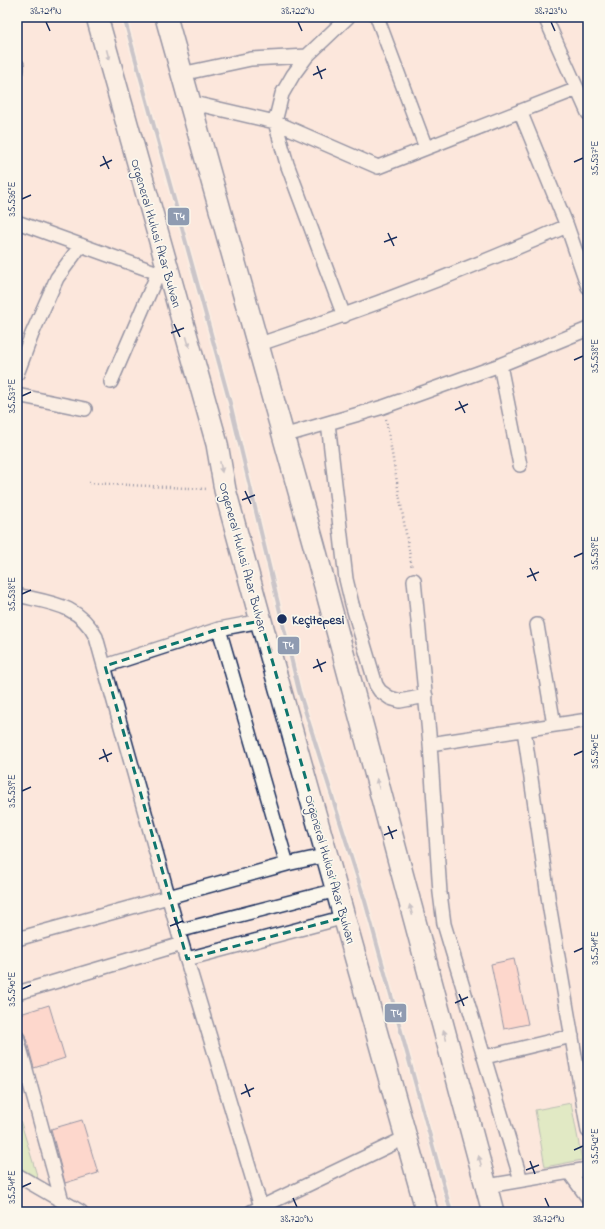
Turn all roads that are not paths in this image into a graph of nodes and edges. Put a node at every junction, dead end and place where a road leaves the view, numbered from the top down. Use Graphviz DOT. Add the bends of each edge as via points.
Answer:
graph roads {
  1 [pos="98,17"];
  2 [pos="348,17"];
  3 [pos="377,17"];
  4 [pos="545,17"];
  5 [pos="170,20"];
  6 [pos="307,56"];
  7 [pos="17,65"];
  8 [pos="17,70"];
  9 [pos="181,74"];
  10 [pos="577,89"];
  11 [pos="189,102"];
  12 [pos="520,111"];
  13 [pos="588,113"];
  14 [pos="275,122"];
  15 [pos="426,148"];
  16 [pos="17,222"];
  17 [pos="567,226"];
  18 [pos="82,245"];
  19 [pos="164,275"];
  20 [pos="588,287"];
  21 [pos="344,316"];
  22 [pos="588,329"];
  23 [pos="257,345"];
  24 [pos="500,365"];
  25 [pos="17,374"];
  26 [pos="111,382"];
  27 [pos="17,395"];
  28 [pos="85,409"];
  29 [pos="328,423"];
  30 [pos="283,436"];
  31 [pos="520,465"];
  32 [pos="414,580"];
  33 [pos="17,595"];
  34 [pos="261,622"];
  35 [pos="537,625"];
  36 [pos="219,629"];
  37 [pos="105,666"];
  38 [pos="426,696"];
  39 [pos="588,720"];
  40 [pos="554,725"];
  41 [pos="524,730"];
  42 [pos="430,744"];
  43 [pos="328,855"];
  44 [pos="287,864"];
  45 [pos="337,890"];
  46 [pos="169,897"];
  47 [pos="345,917"];
  48 [pos="178,931"];
  49 [pos="17,939"];
  50 [pos="182,944"];
  51 [pos="187,959"];
  52 [pos="17,993"];
  53 [pos="572,1036"];
  54 [pos="17,1037"];
  55 [pos="485,1057"];
  56 [pos="588,1131"];
  57 [pos="407,1138"];
  58 [pos="588,1169"];
  59 [pos="569,1172"];
  60 [pos="17,1175"];
  61 [pos="521,1180"];
  62 [pos="486,1186"];
  63 [pos="588,1198"];
  64 [pos="62,1201"];
  65 [pos="256,1210"];
  66 [pos="81,1212"];
  67 [pos="427,1212"];
  68 [pos="494,1212"];
  1 -- 19 [label="main road, Orgeneral Hulusi Akar Bulvarı, one-way"];
  2 -- 6 [label="street"];
  3 -- 15 [label="street"];
  4 -- 10 [label="street"];
  5 -- 9 [label="main road"];
  6 -- 9 [label="street" via="244,60"];
  6 -- 14 [label="street" via="282,94"];
  7 -- 8 [label="street"];
  9 -- 11 [label="main road"];
  10 -- 12 [label="street"];
  10 -- 13 [label="street"];
  11 -- 14 [label="street"];
  11 -- 23 [label="main road"];
  12 -- 15 [label="street"];
  12 -- 17 [label="street"];
  14 -- 15 [label="street" via="378,167"];
  14 -- 21 [label="street" via="287,164"];
  16 -- 18 [label="street"];
  17 -- 20 [label="street"];
  17 -- 21 [label="street" via="443,279"];
  18 -- 19 [label="street"];
  18 -- 25 [label="street" via="57,278"];
  19 -- 26 [label="street"];
  19 -- 34 [label="main road, Orgeneral Hulusi Akar Bulvarı, one-way" via="217,444 225,490"];
  21 -- 23 [label="street"];
  22 -- 24 [label="street"];
  23 -- 30 [label="main road"];
  24 -- 29 [label="street" via="383,407"];
  24 -- 31 [label="street"];
  27 -- 28 [label="street"];
  29 -- 30 [label="street"];
  29 -- 38 [label="street" via="346,579 376,685 385,696 395,700"];
  62 -- 30 [label="main road, one-way"];
  32 -- 38 [label="street"];
  33 -- 37 [label="street" via="67,607 81,616 96,637"];
  34 -- 36 [label="street"];
  34 -- 43 [label="main road, Orgeneral Hulusi Akar Bulvarı, one-way"];
  35 -- 40 [label="street"];
  36 -- 37 [label="street"];
  36 -- 44 [label="street"];
  37 -- 46 [label="street"];
  38 -- 42 [label="street"];
  39 -- 40 [label="street"];
  40 -- 41 [label="street"];
  41 -- 42 [label="street"];
  41 -- 53 [label="street" via="550,910"];
  42 -- 55 [label="street" via="444,924"];
  43 -- 44 [label="street"];
  43 -- 45 [label="main road, Orgeneral Hulusi Akar Bulvarı"];
  44 -- 46 [label="street"];
  45 -- 47 [label="main road, Orgeneral Hulusi Akar Bulvarı"];
  45 -- 48 [label="street"];
  46 -- 48 [label="street"];
  46 -- 49 [label="street"];
  47 -- 51 [label="street"];
  47 -- 57 [label="main road, Orgeneral Hulusi Akar Bulvarı"];
  48 -- 50 [label="street"];
  50 -- 51 [label="street"];
  50 -- 52 [label="street"];
  51 -- 65 [label="street"];
  53 -- 55 [label="street"];
  53 -- 56 [label="street"];
  54 -- 64 [label="street"];
  55 -- 61 [label="street"];
  57 -- 65 [label="street"];
  57 -- 67 [label="main road, Orgeneral Hulusi Akar Bulvarı"];
  58 -- 59 [label="street"];
  59 -- 61 [label="street"];
  59 -- 63 [label="street"];
  60 -- 64 [label="street"];
  61 -- 62 [label="street"];
  62 -- 68 [label="main road"];
  64 -- 66 [label="street"];
}
